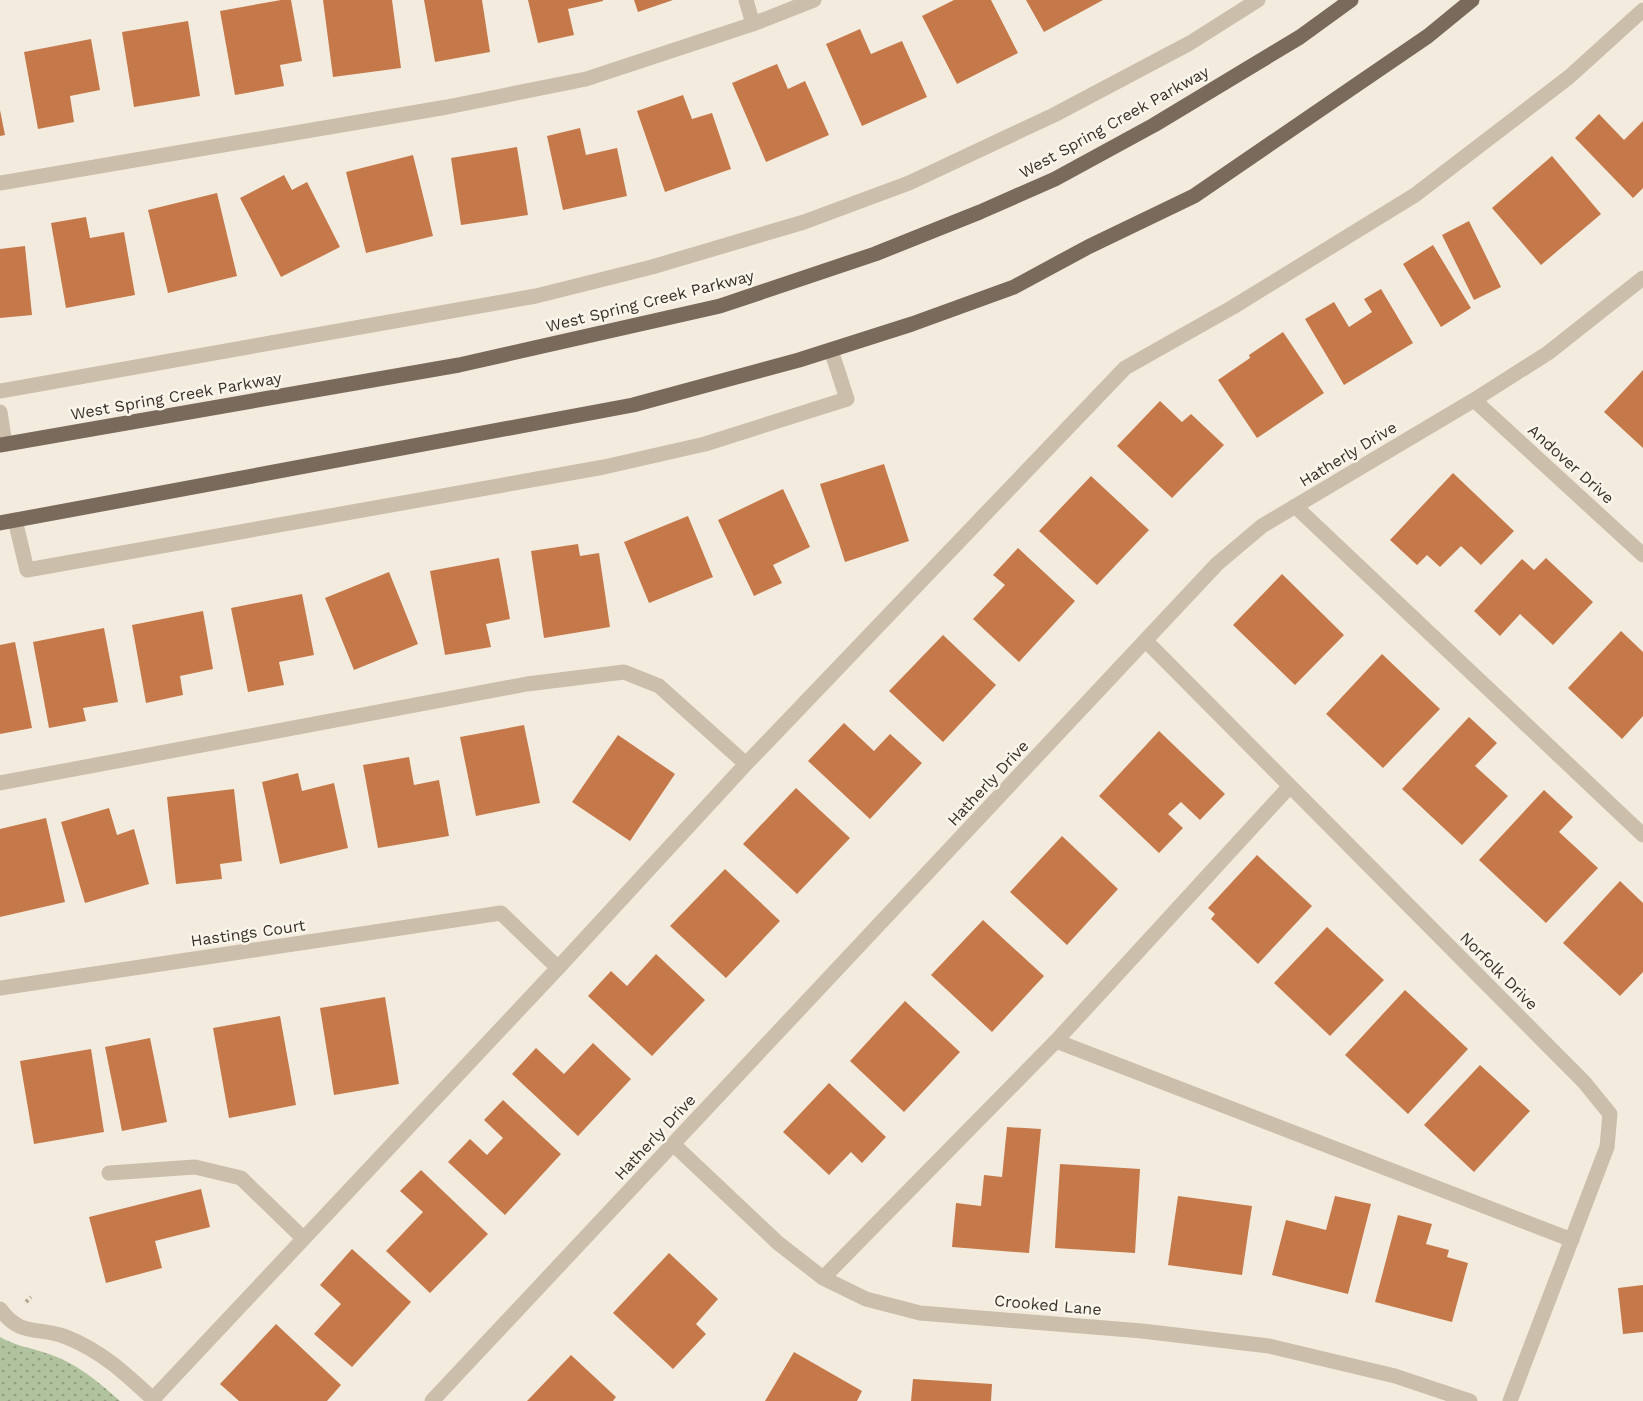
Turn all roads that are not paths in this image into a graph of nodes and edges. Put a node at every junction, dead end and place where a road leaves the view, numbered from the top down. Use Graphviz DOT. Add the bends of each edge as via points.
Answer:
graph roads {
  1 [pos="746,0"];
  2 [pos="814,0"];
  3 [pos="1258,0"];
  4 [pos="1351,0"];
  5 [pos="1472,0"];
  6 [pos="1643,10"];
  7 [pos="753,24"];
  8 [pos="0,183"];
  9 [pos="1643,278"];
  10 [pos="831,350"];
  11 [pos="0,391"];
  12 [pos="1474,400"];
  13 [pos="0,412"];
  14 [pos="2,444"];
  15 [pos="1295,506"];
  16 [pos="7,522"];
  17 [pos="1643,555"];
  18 [pos="1146,641"];
  19 [pos="746,764"];
  20 [pos="0,783"];
  21 [pos="1290,786"];
  22 [pos="1643,835"];
  23 [pos="558,968"];
  24 [pos="0,988"];
  25 [pos="1056,1041"];
  26 [pos="673,1144"];
  27 [pos="109,1173"];
  28 [pos="303,1238"];
  29 [pos="1572,1240"];
  30 [pos="824,1278"];
  31 [pos="4,1315"];
  32 [pos="443,1397"];
  33 [pos="154,1400"];
  34 [pos="1470,1401"];
  35 [pos="1510,1401"];
  1 -- 7 [label="street"];
  2 -- 7 [label="street"];
  3 -- 11 [label="street, West Spring Creek Parkway" via="1190,42 1054,115 909,183 804,222 536,296"];
  4 -- 14 [label="main road, West Spring Creek Parkway" via="1290,43 1055,179 875,254 720,306 459,365"];
  5 -- 10 [label="main road" via="1428,36 1194,196 1014,287"];
  6 -- 19 [label="street" via="1569,77 1415,195 1125,368"];
  7 -- 8 [label="street" via="586,79 435,109"];
  9 -- 12 [label="street, Hatherly Drive" via="1548,353"];
  10 -- 16 [label="main road" via="633,405"];
  10 -- 16 [label="street" via="847,399 705,444 604,467 27,570"];
  12 -- 15 [label="street, Hatherly Drive"];
  12 -- 17 [label="street, Andover Drive"];
  13 -- 14 [label="street, West Spring Creek Parkway"];
  15 -- 18 [label="street, Hatherly Drive" via="1262,526 1217,564"];
  15 -- 22 [label="street"];
  18 -- 21 [label="street, Norfolk Drive"];
  18 -- 26 [label="street, Hatherly Drive"];
  19 -- 20 [label="street" via="659,686 624,672 527,684"];
  19 -- 23 [label="street"];
  21 -- 25 [label="street"];
  21 -- 29 [label="street, Norfolk Drive" via="1584,1082 1610,1114 1607,1147"];
  23 -- 24 [label="street, Hastings Court" via="501,913"];
  23 -- 28 [label="street"];
  25 -- 29 [label="street"];
  25 -- 30 [label="street"];
  26 -- 30 [label="street, Crooked Lane" via="778,1243"];
  26 -- 32 [label="street, Hatherly Drive"];
  27 -- 28 [label="street" via="195,1167 242,1178"];
  28 -- 33 [label="street"];
  29 -- 35 [label="street, Norfolk Drive"];
  30 -- 34 [label="street, Crooked Lane" via="866,1299 920,1313 1269,1346 1395,1376"];
  31 -- 33 [label="street" via="29,1330 64,1336 114,1363"];
}
